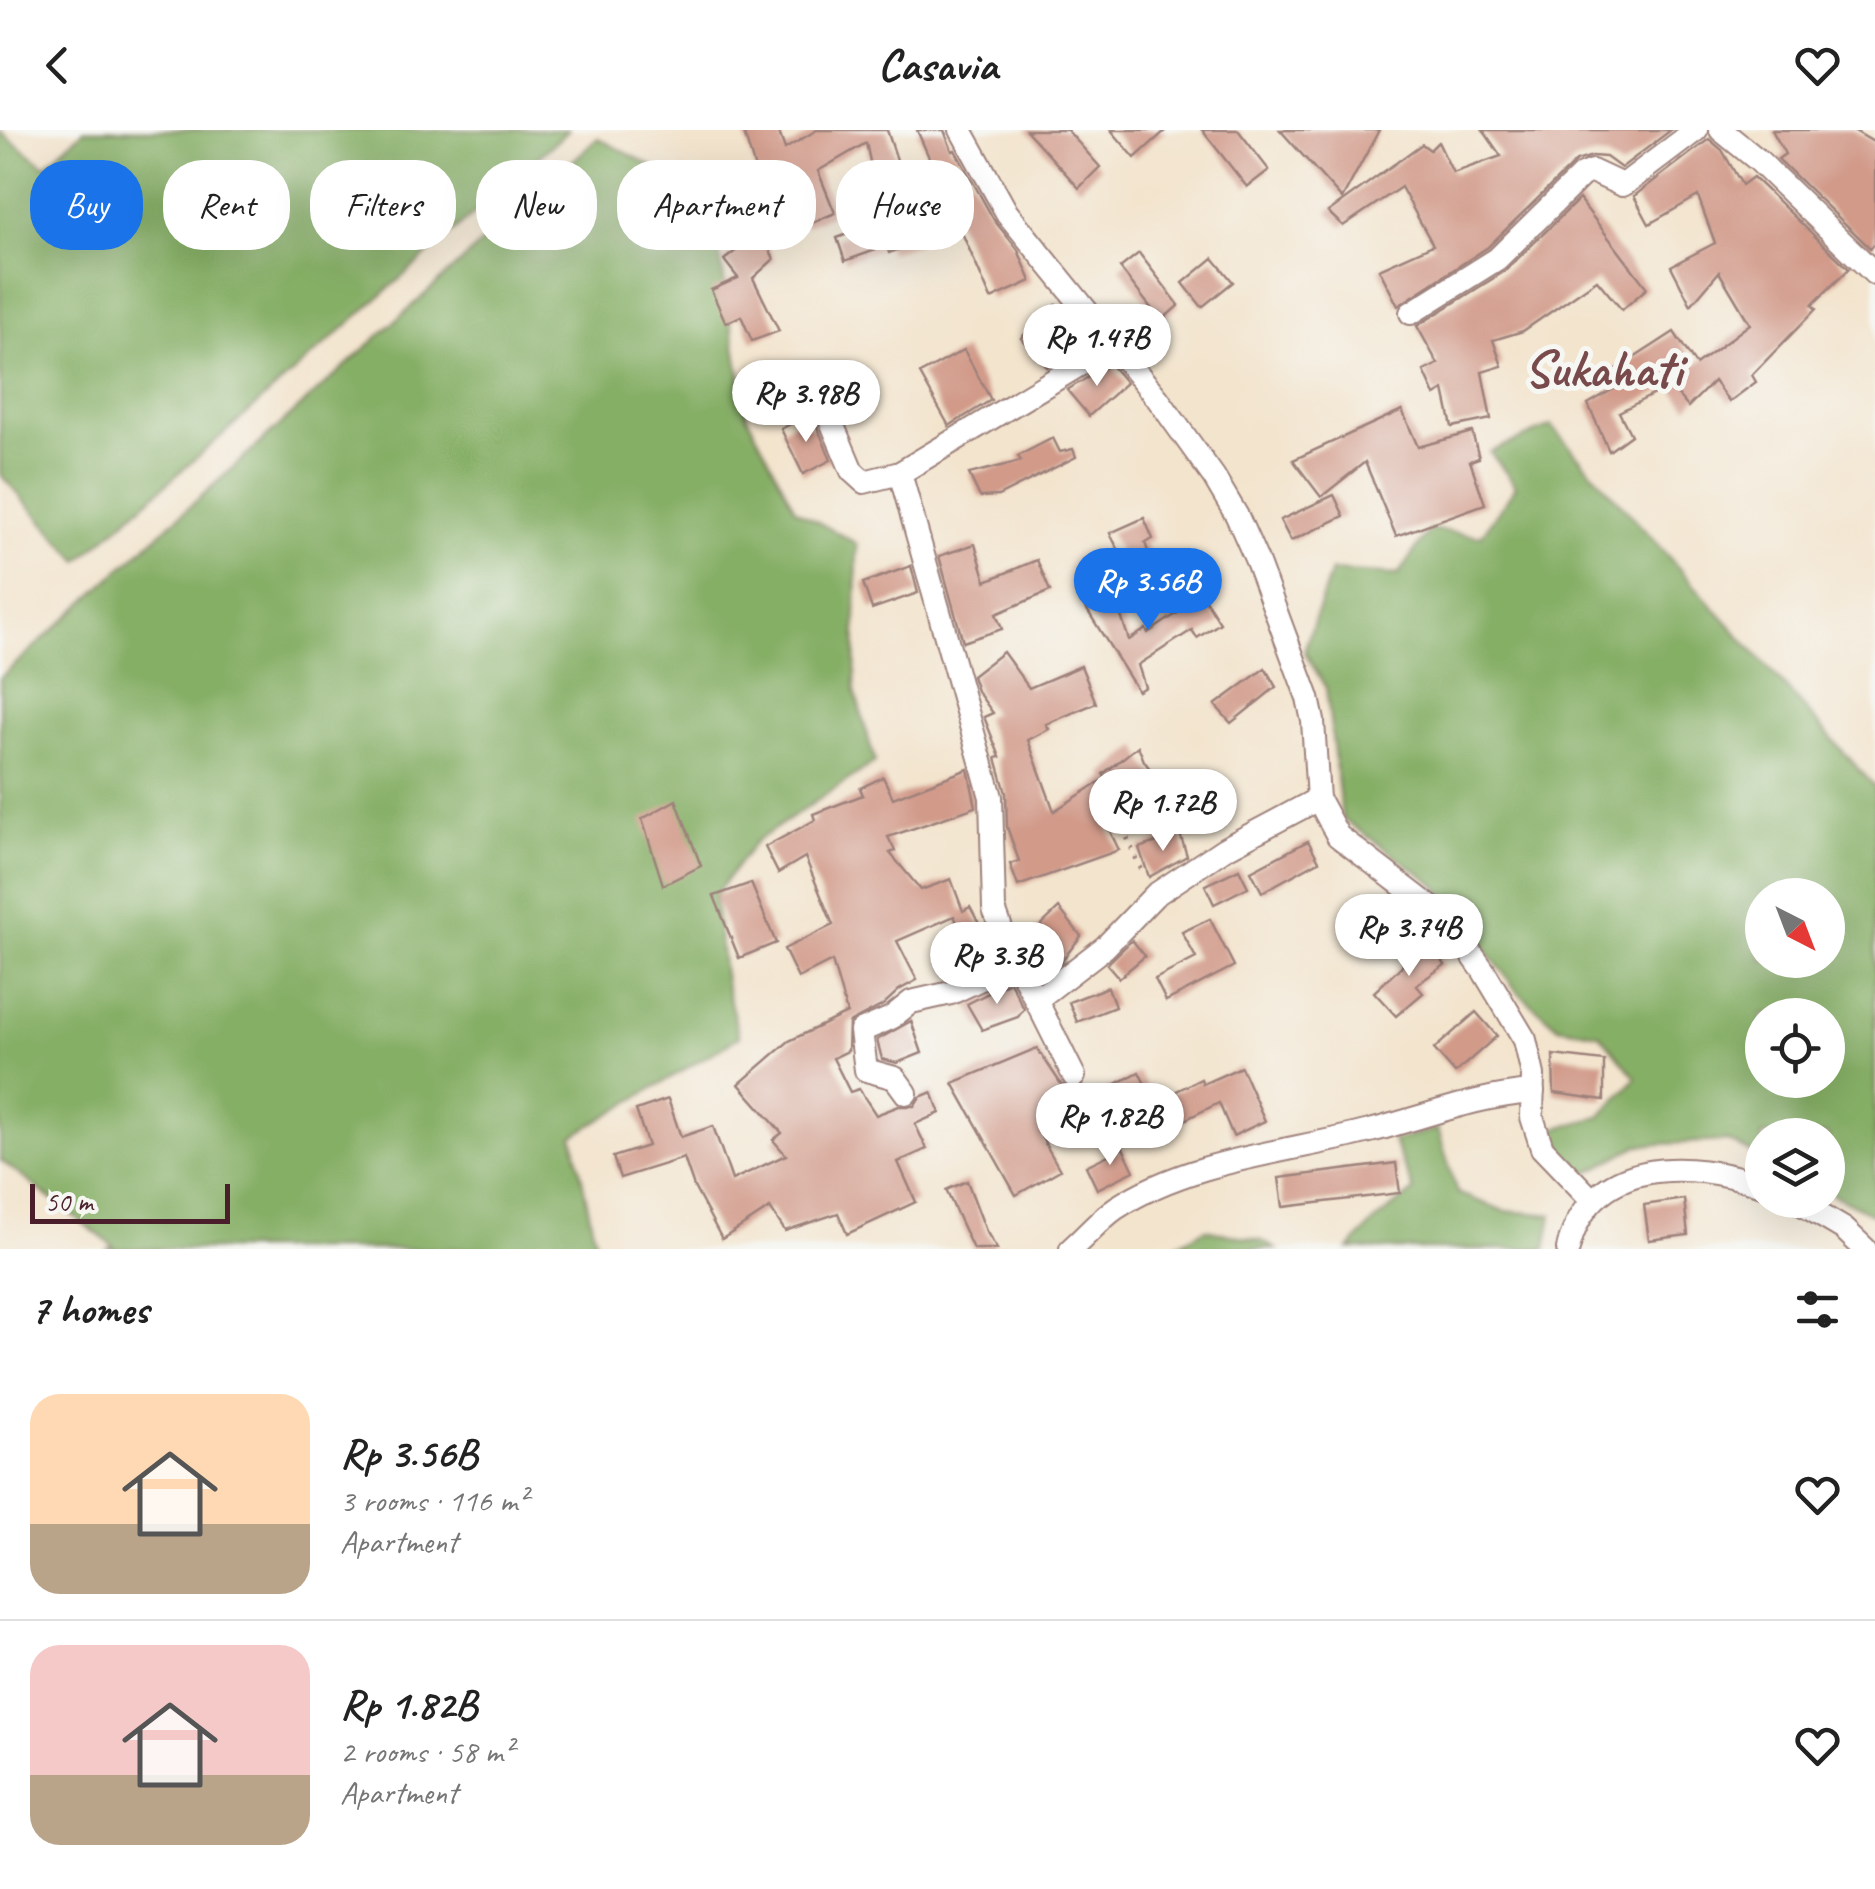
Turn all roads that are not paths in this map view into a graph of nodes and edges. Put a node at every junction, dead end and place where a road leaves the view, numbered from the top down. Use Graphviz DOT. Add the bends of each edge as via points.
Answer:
graph roads {
  1 [pos="961,130"];
  2 [pos="1696,130"];
  3 [pos="1721,130"];
  4 [pos="1875,274"];
  5 [pos="1412,313"];
  6 [pos="1114,344"];
  7 [pos="817,388"];
  8 [pos="900,473"];
  9 [pos="1318,799"];
  10 [pos="1016,962"];
  11 [pos="1036,1000"];
  12 [pos="1074,1076"];
  13 [pos="1533,1092"];
  14 [pos="906,1093"];
  15 [pos="1745,1180"];
  16 [pos="1592,1200"];
  17 [pos="1825,1218"];
  18 [pos="1071,1249"];
  19 [pos="1568,1249"];
  20 [pos="1865,1249"];
  1 -- 6 [label="street" via="1007,213"];
  2 -- 5 [label="street" via="1622,185 1592,171 1582,175 1497,260"];
  3 -- 4 [label="street"];
  6 -- 8 [label="street"];
  6 -- 9 [label="street" via="1237,516 1308,698"];
  7 -- 8 [label="street" via="852,471 864,482"];
  8 -- 10 [label="street" via="991,798 994,909"];
  9 -- 11 [label="street" via="1155,895 1104,947"];
  9 -- 13 [label="street" via="1338,836 1458,936 1525,1040"];
  10 -- 11 [label="street"];
  10 -- 14 [label="street" via="951,993 911,1002 861,1031 866,1070 896,1078"];
  11 -- 12 [label="street"];
  13 -- 16 [label="street" via="1542,1148"];
  13 -- 18 [label="street" via="1491,1095 1168,1182 1115,1209"];
  15 -- 16 [label="street" via="1661,1169 1620,1178"];
  16 -- 19 [label="street" via="1572,1228"];
  17 -- 20 [label="street"];
}
